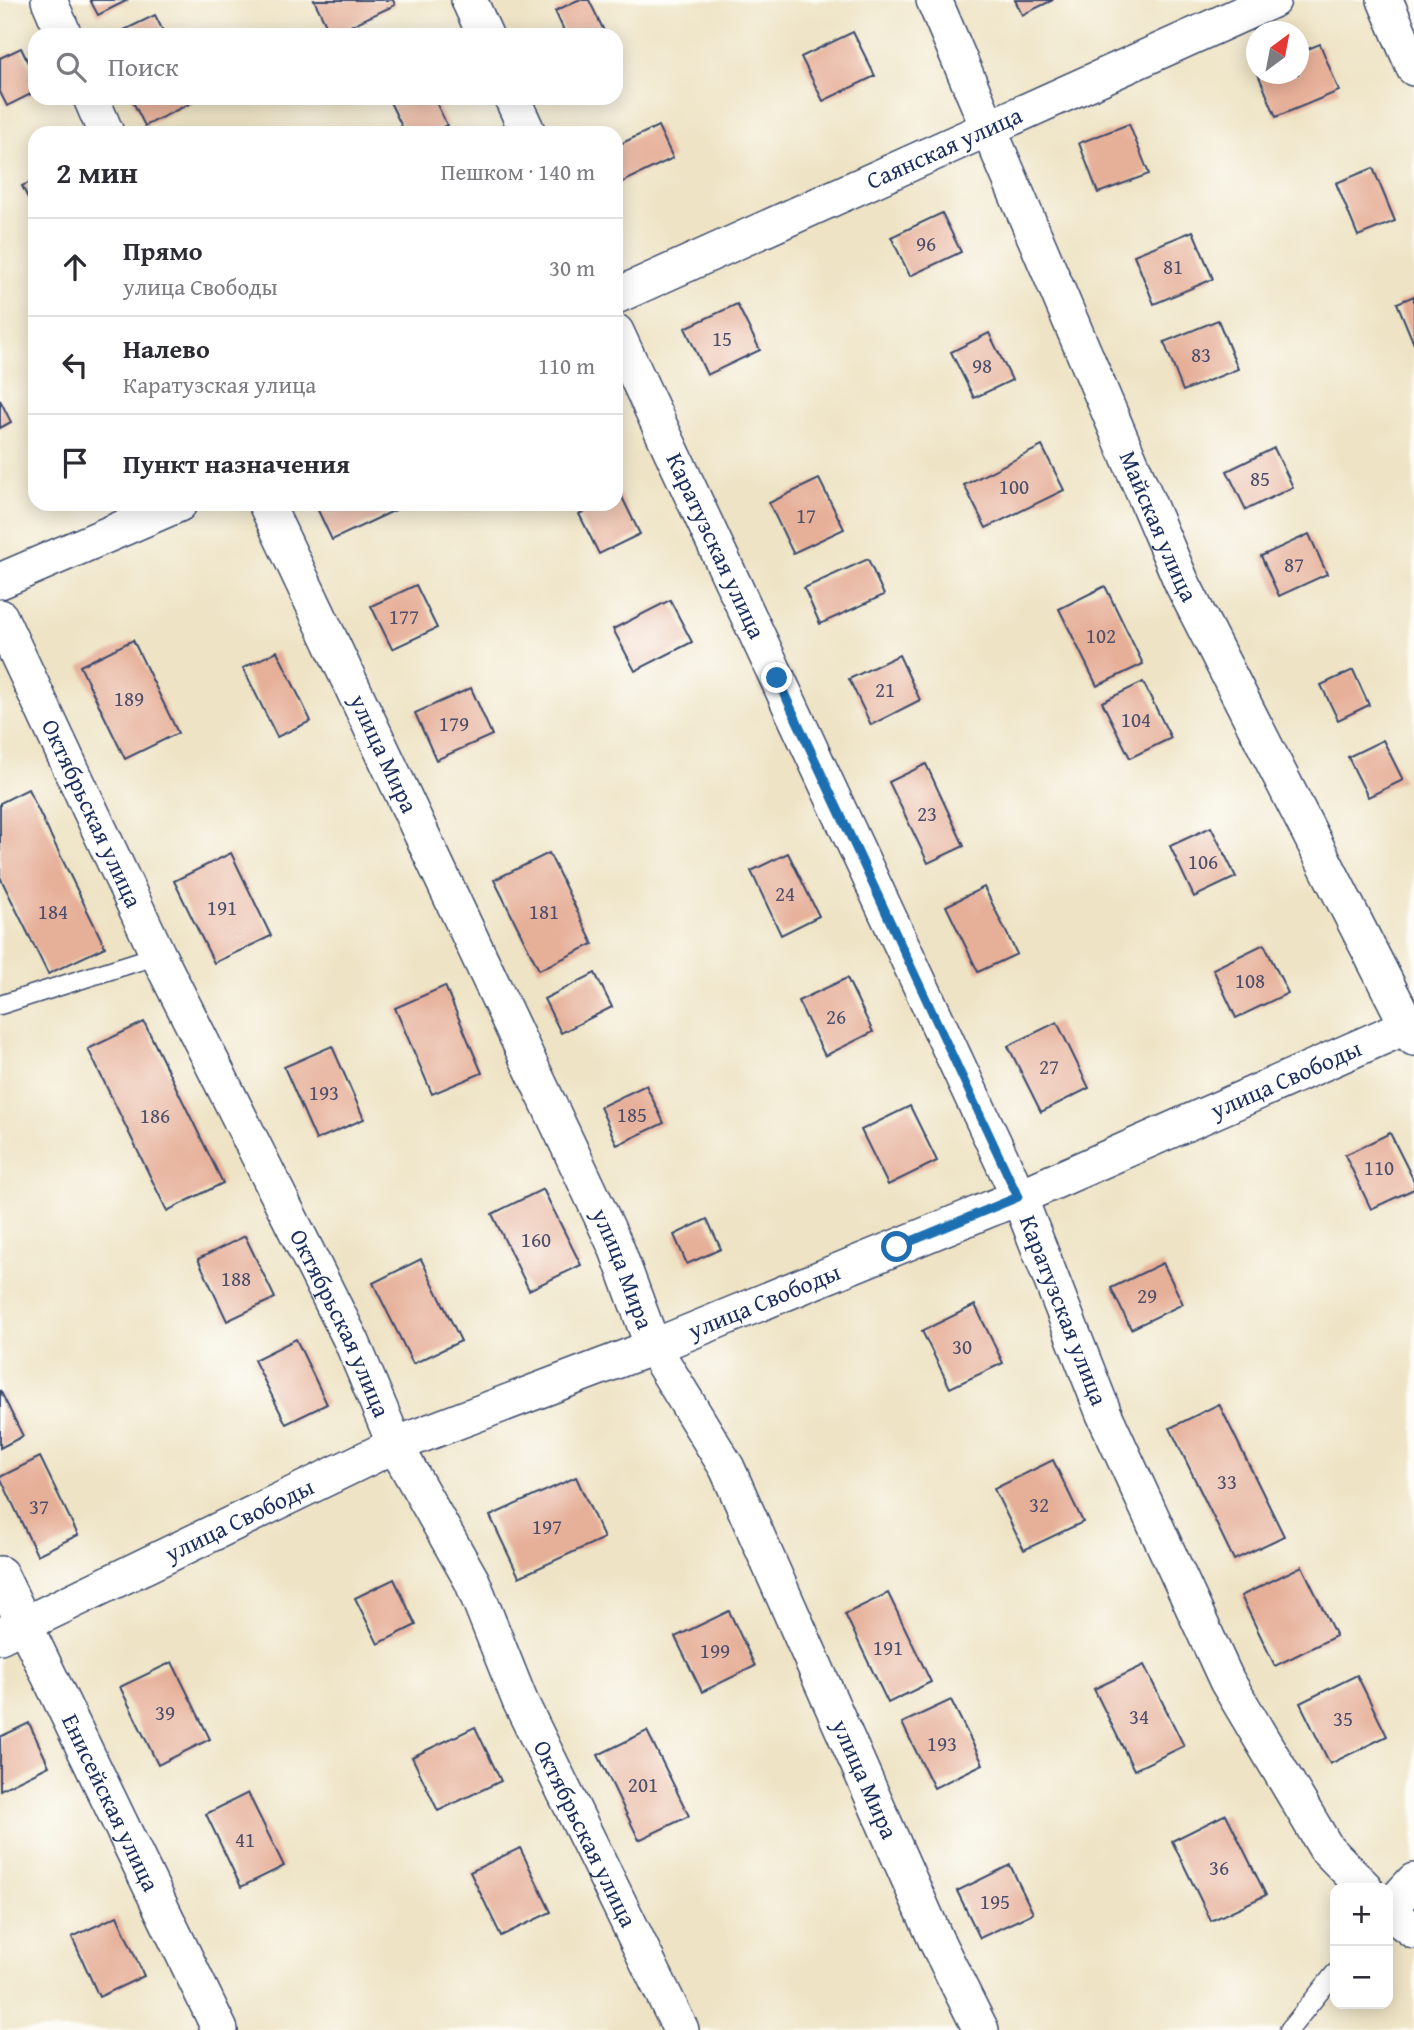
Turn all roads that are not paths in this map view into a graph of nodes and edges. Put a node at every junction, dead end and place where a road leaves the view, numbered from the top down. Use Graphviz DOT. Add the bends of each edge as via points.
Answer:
graph roads {
  1 [pos="49,0"];
  2 [pos="469,0"];
  3 [pos="934,0"];
  4 [pos="1273,0"];
  5 [pos="1385,0"];
  6 [pos="61,28"];
  7 [pos="482,28"];
  8 [pos="1414,68"];
  9 [pos="94,105"];
  10 [pos="515,105"];
  11 [pos="103,126"];
  12 [pos="525,126"];
  13 [pos="988,127"];
  14 [pos="623,293"];
  15 [pos="623,347"];
  16 [pos="163,511"];
  17 [pos="268,511"];
  18 [pos="0,581"];
  19 [pos="0,617"];
  20 [pos="158,955"];
  21 [pos="0,1005"];
  22 [pos="1412,1029"];
  23 [pos="1018,1197"];
  24 [pos="653,1347"];
  25 [pos="395,1445"];
  26 [pos="0,1574"];
  27 [pos="12,1630"];
  28 [pos="1414,1881"];
  29 [pos="1360,1883"];
  30 [pos="1393,1904"];
  31 [pos="1393,1914"];
  32 [pos="1414,1931"];
  33 [pos="1330,1979"];
  34 [pos="220,2030"];
  35 [pos="681,2030"];
  36 [pos="981,2030"];
  37 [pos="1289,2030"];
  1 -- 6 [label="street"];
  2 -- 7 [label="street"];
  3 -- 13 [label="street, Майская улица"];
  4 -- 13 [label="street, Саянская улица"];
  5 -- 8 [label="street"];
  9 -- 11 [label="street"];
  10 -- 12 [label="street"];
  13 -- 14 [label="street, Саянская улица"];
  13 -- 22 [label="street, Майская улица" via="1182,583"];
  15 -- 23 [label="street, Каратузская улица"];
  16 -- 18 [label="street"];
  17 -- 24 [label="street, улица Мира" via="616,1247"];
  19 -- 20 [label="street, Октябрьская улица"];
  20 -- 21 [label="lane"];
  20 -- 25 [label="street, Октябрьская улица" via="352,1342"];
  22 -- 23 [label="street, улица Свободы"];
  23 -- 24 [label="street, улица Свободы"];
  23 -- 29 [label="street, Каратузская улица" via="1104,1414 1227,1681 1326,1848"];
  24 -- 25 [label="street, улица Свободы"];
  24 -- 36 [label="street, улица Мира" via="727,1468 936,1940"];
  25 -- 27 [label="street, улица Свободы"];
  25 -- 35 [label="street, Октябрьская улица" via="472,1581 520,1701"];
  26 -- 27 [label="street, Енисейская улица"];
  27 -- 34 [label="street, Енисейская улица"];
  28 -- 30 [label="street"];
  31 -- 32 [label="street"];
  33 -- 37 [label="lane"];
}
